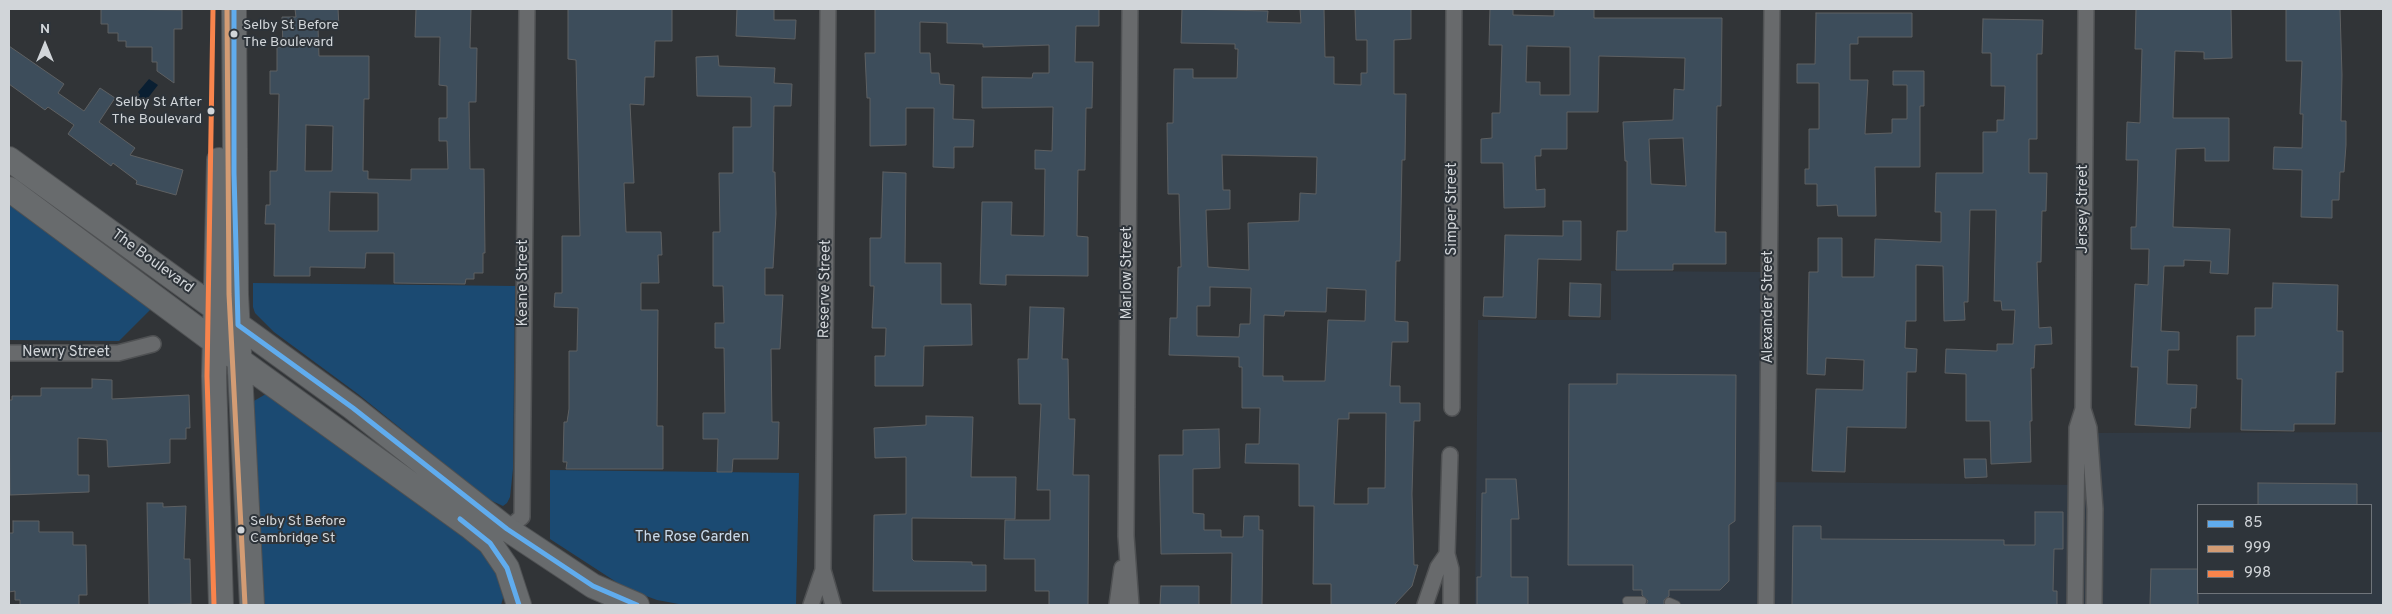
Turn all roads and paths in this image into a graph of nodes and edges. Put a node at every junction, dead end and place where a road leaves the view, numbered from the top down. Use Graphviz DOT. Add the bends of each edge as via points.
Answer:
graph roads {
  1 [pos="220,9"];
  2 [pos="234,9"];
  3 [pos="527,9"];
  4 [pos="828,9"];
  5 [pos="1130,9"];
  6 [pos="1454,9"];
  7 [pos="1772,9"];
  8 [pos="2086,9"];
  9 [pos="9,159"];
  10 [pos="9,189"];
  11 [pos="215,309"];
  12 [pos="238,325"];
  13 [pos="215,342"];
  14 [pos="152,344"];
  15 [pos="9,353"];
  16 [pos="239,360"];
  17 [pos="1452,408"];
  18 [pos="2083,409"];
  19 [pos="1450,455"];
  20 [pos="499,536"];
  21 [pos="1126,536"];
  22 [pos="1447,554"];
  23 [pos="823,570"];
  24 [pos="1627,601"];
  25 [pos="1642,601"];
  26 [pos="221,605"];
  27 [pos="252,605"];
  28 [pos="519,605"];
  29 [pos="637,605"];
  30 [pos="811,605"];
  31 [pos="833,605"];
  32 [pos="1117,605"];
  33 [pos="1131,605"];
  34 [pos="1425,605"];
  35 [pos="1451,605"];
  36 [pos="1766,605"];
  37 [pos="2075,605"];
  38 [pos="2094,605"];
  1 -- 11 [label="main road"];
  2 -- 12 [label="main road"];
  3 -- 20 [label="street, Keane Street" via="522,517"];
  4 -- 23 [label="street, Reserve Street"];
  5 -- 21 [label="street, Marlow Street"];
  6 -- 17 [label="street, Simper Street"];
  7 -- 36 [label="street, Alexander Street"];
  8 -- 18 [label="street, Jersey Street"];
  9 -- 11 [label="main road, The Boulevard"];
  10 -- 13 [label="main road, The Boulevard"];
  11 -- 12 [label="main road, The Boulevard"];
  11 -- 13 [label="main road"];
  12 -- 16 [label="main road"];
  12 -- 20 [label="main road, The Boulevard" via="353,408"];
  13 -- 16 [label="main road, The Boulevard"];
  13 -- 26 [label="main road"];
  14 -- 15 [label="street, Newry Street" via="118,353"];
  16 -- 20 [label="main road, The Boulevard" via="411,482"];
  16 -- 27 [label="main road"];
  18 -- 37 [label="street, Jersey Street" via="2077,428"];
  18 -- 38 [label="street, Jersey Street" via="2089,428 2095,510"];
  19 -- 22 [label="street"];
  20 -- 28 [label="main road, The Boulevard"];
  20 -- 29 [label="main road, The Boulevard" via="593,586"];
  21 -- 32 [label="street, Marlow Street"];
  21 -- 33 [label="street, Marlow Street"];
  22 -- 34 [label="street" via="1438,567"];
  22 -- 35 [label="street"];
  23 -- 30 [label="street, Reserve Street"];
  23 -- 31 [label="street, Reserve Street"];
  24 -- 25 [label="lane"];
}
